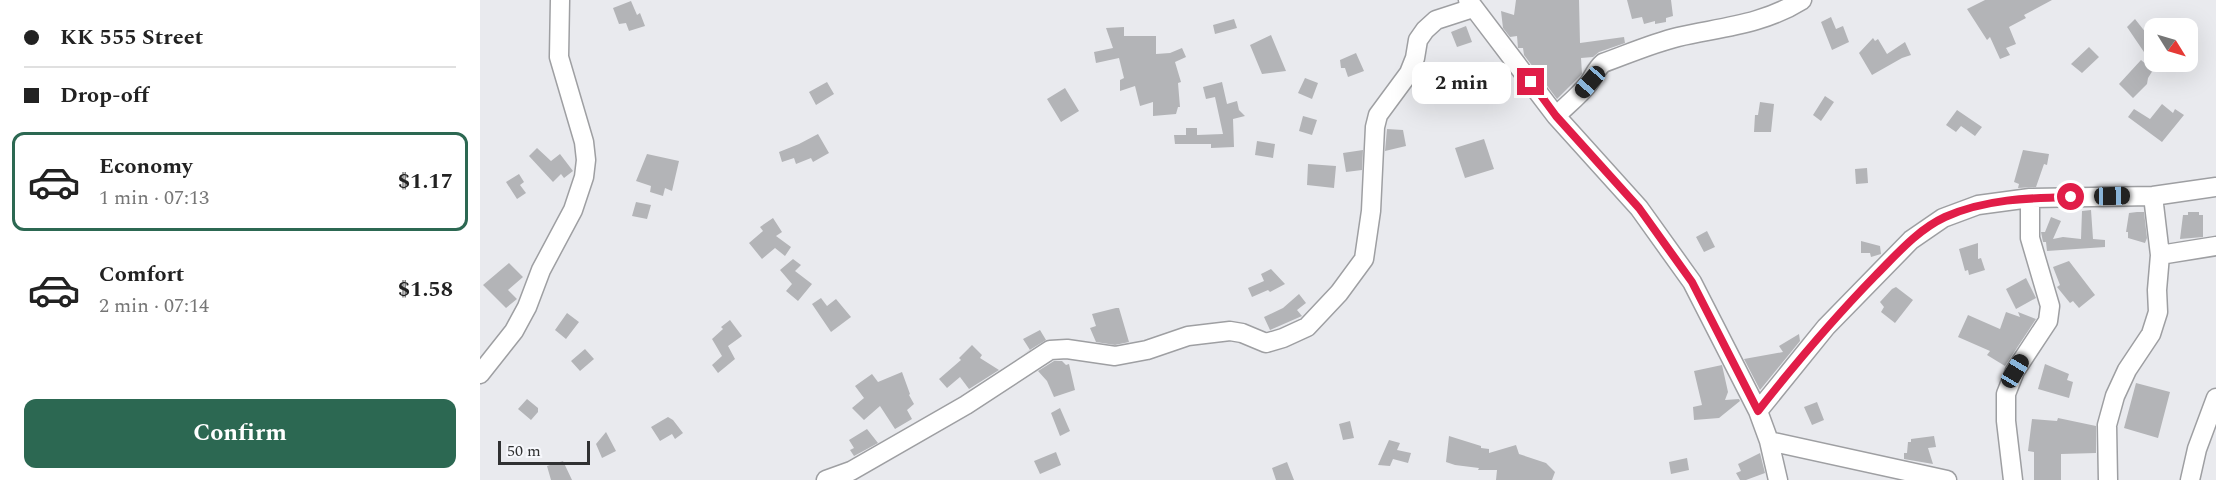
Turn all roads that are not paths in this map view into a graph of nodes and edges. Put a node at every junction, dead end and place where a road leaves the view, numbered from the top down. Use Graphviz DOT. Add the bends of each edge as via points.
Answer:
graph roads {
  1 [pos="560,0"];
  2 [pos="1802,0"];
  3 [pos="1470,4"];
  4 [pos="1556,116"];
  5 [pos="2216,187"];
  6 [pos="2153,196"];
  7 [pos="2030,198"];
  8 [pos="2216,246"];
  9 [pos="2160,255"];
  10 [pos="480,374"];
  11 [pos="2216,398"];
  12 [pos="1758,411"];
  13 [pos="1769,441"];
  14 [pos="826,480"];
  15 [pos="1778,480"];
  16 [pos="1947,480"];
  17 [pos="2013,480"];
  18 [pos="2108,480"];
  19 [pos="2190,480"];
  1 -- 10 [label="street" via="559,57 584,142 584,177 528,308"];
  2 -- 4 [label="street" via="1754,22 1676,38 1603,63"];
  3 -- 4 [label="street"];
  3 -- 14 [label="street" via="1436,20 1425,30 1418,40 1409,73 1378,115 1364,259 1339,293 1306,327 1266,343 1230,331 1188,336 1115,356 1050,350 966,405 851,471"];
  4 -- 12 [label="street" via="1639,208 1692,282"];
  5 -- 6 [label="street"];
  6 -- 7 [label="street"];
  6 -- 9 [label="street"];
  7 -- 12 [label="street" via="1978,205 1943,218 1911,240 1826,327"];
  7 -- 17 [label="street" via="2030,238 2050,306 2048,321 2015,371 2006,394"];
  8 -- 9 [label="street"];
  9 -- 18 [label="street" via="2158,312 2151,334 2115,396 2107,425"];
  11 -- 19 [label="street" via="2196,449"];
  12 -- 13 [label="street"];
  13 -- 15 [label="street"];
  13 -- 16 [label="street"];
}
